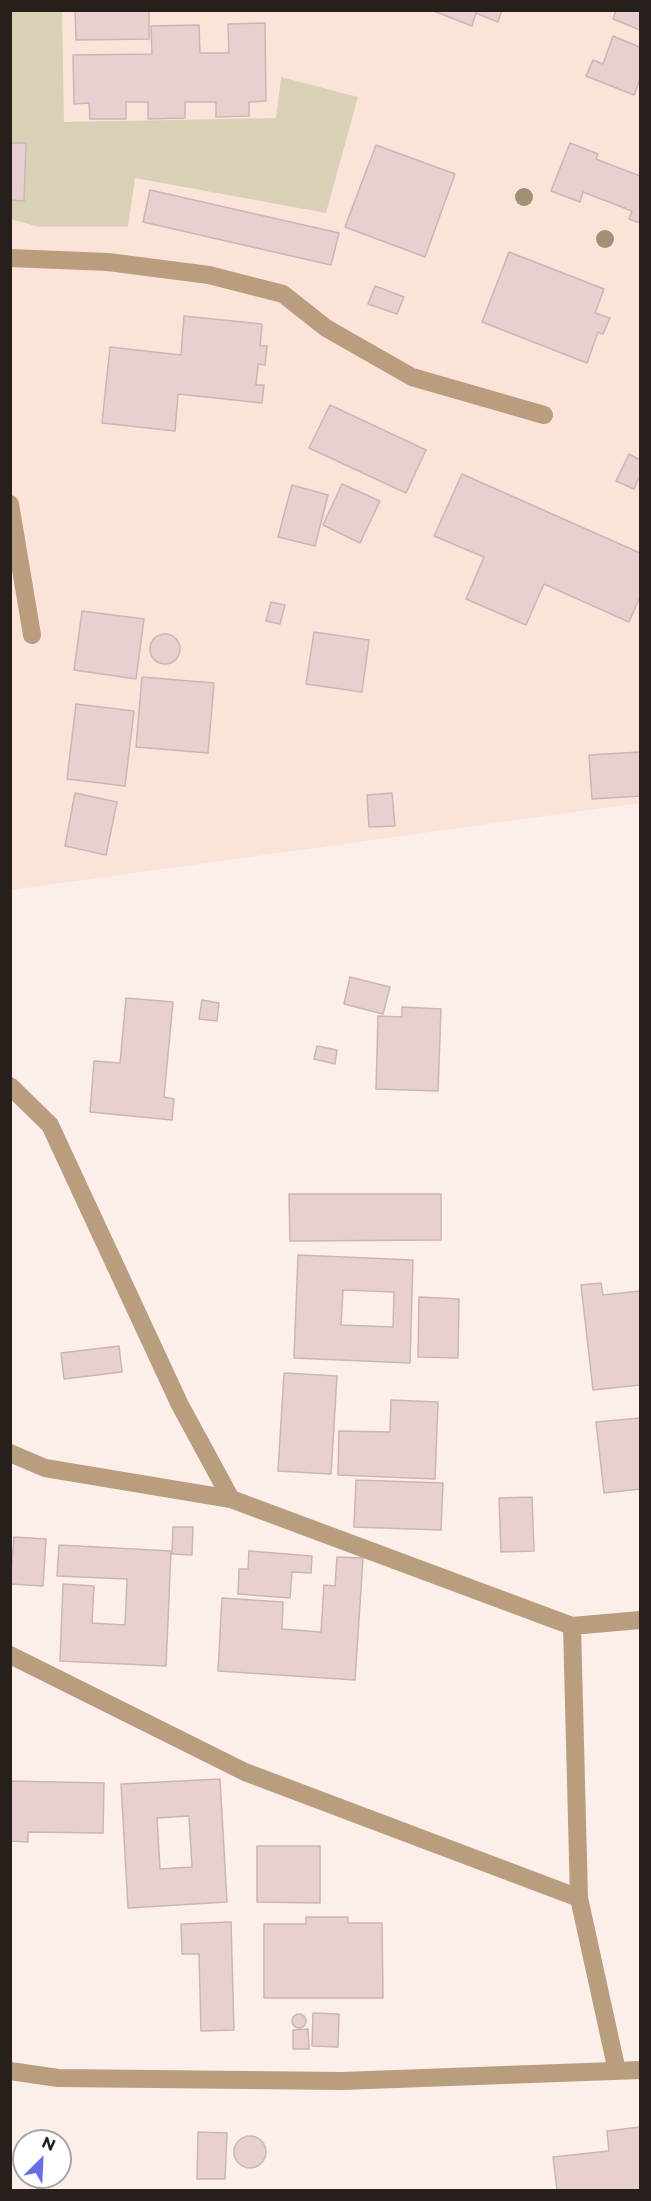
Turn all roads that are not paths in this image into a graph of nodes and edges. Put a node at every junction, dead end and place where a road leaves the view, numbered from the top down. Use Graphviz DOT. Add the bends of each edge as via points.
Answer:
graph roads {
  1 [pos="10,258"];
  2 [pos="544,415"];
  3 [pos="10,504"];
  4 [pos="32,635"];
  5 [pos="10,1086"];
  6 [pos="10,1453"];
  7 [pos="231,1499"];
  8 [pos="640,1620"];
  9 [pos="572,1626"];
  10 [pos="10,1655"];
  11 [pos="579,1898"];
  12 [pos="640,2070"];
  13 [pos="10,2071"];
  14 [pos="617,2071"];
  1 -- 2 [label="street" via="108,262 209,275 283,294 326,328 412,377"];
  3 -- 4 [label="street"];
  5 -- 7 [label="street" via="50,1125 180,1405"];
  6 -- 7 [label="street" via="45,1468"];
  7 -- 9 [label="street"];
  8 -- 9 [label="street"];
  9 -- 11 [label="street"];
  10 -- 11 [label="street" via="245,1772"];
  11 -- 14 [label="street"];
  12 -- 14 [label="street"];
  13 -- 14 [label="street" via="58,2078 342,2081"];
}
